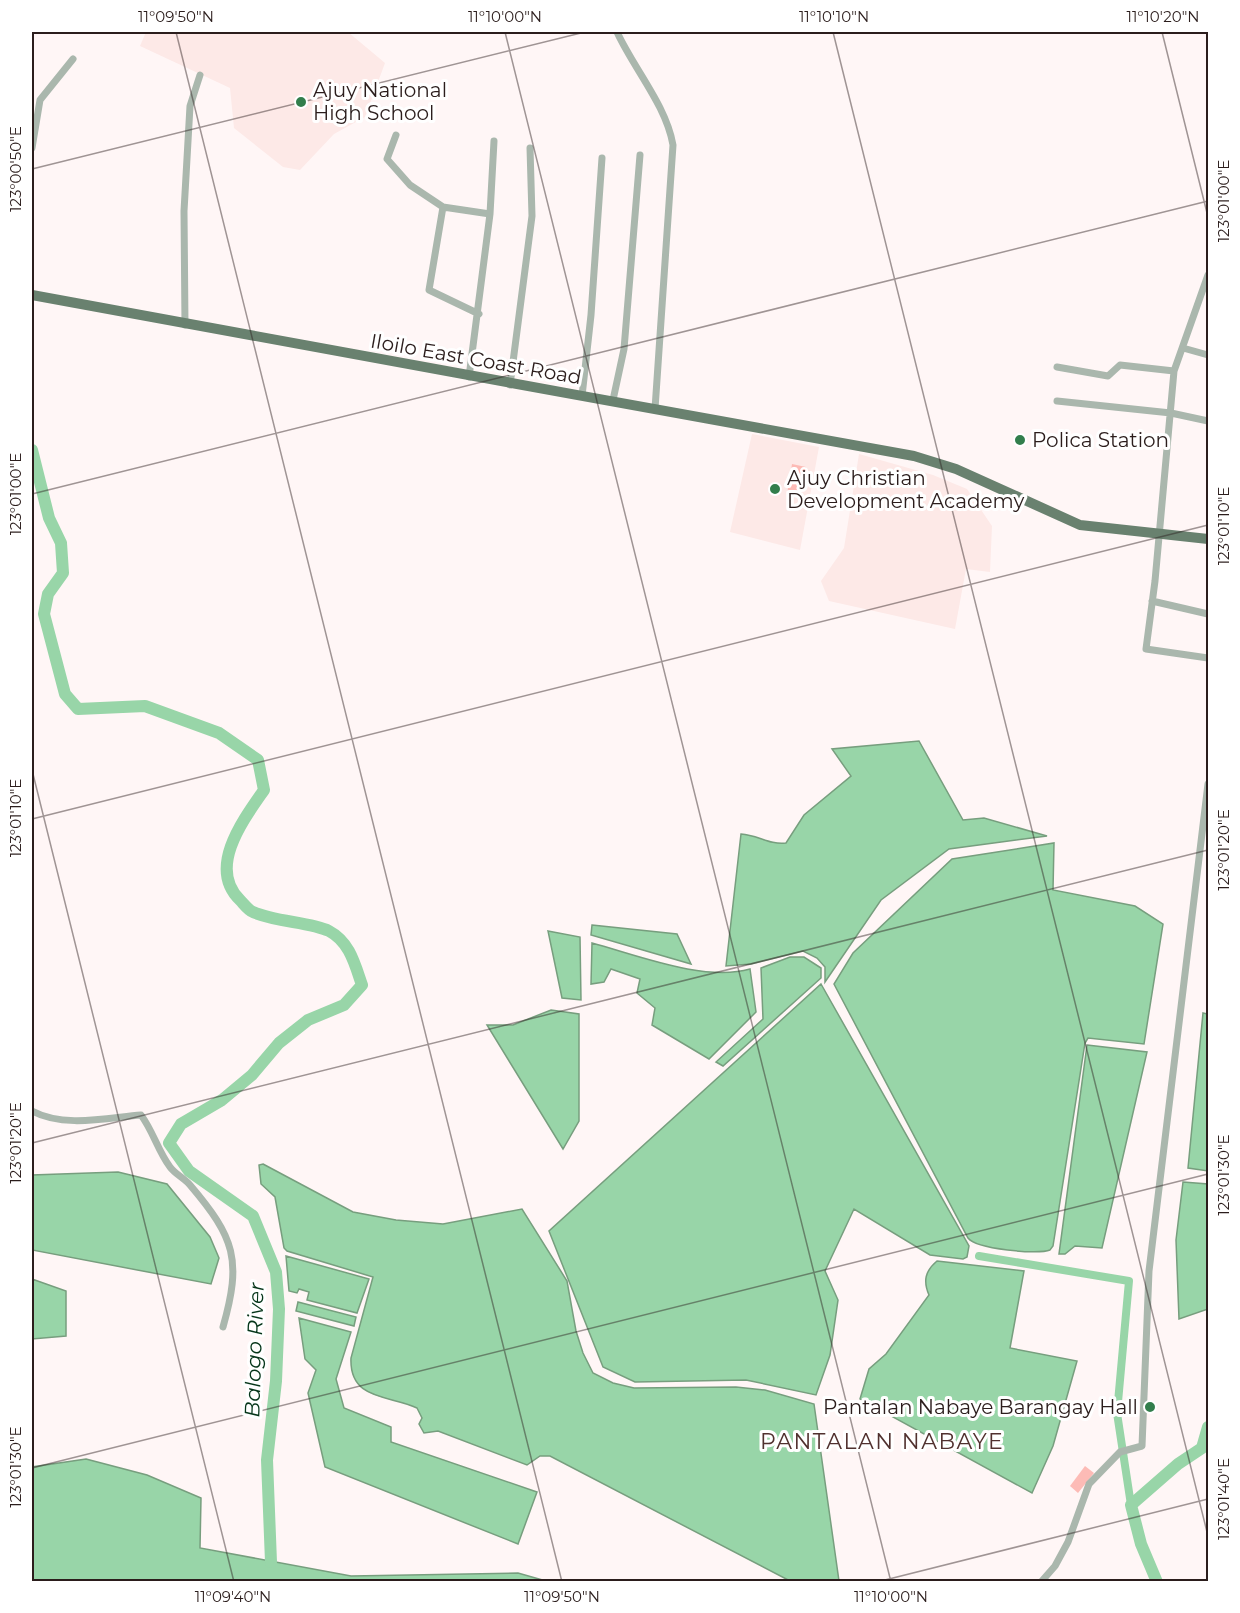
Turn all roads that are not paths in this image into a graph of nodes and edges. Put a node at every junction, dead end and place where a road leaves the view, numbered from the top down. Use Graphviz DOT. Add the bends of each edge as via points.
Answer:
graph roads {
  1 [pos="617,32"];
  2 [pos="73,59"];
  3 [pos="200,75"];
  4 [pos="396,135"];
  5 [pos="494,141"];
  6 [pos="32,148"];
  7 [pos="530,148"];
  8 [pos="639,155"];
  9 [pos="602,158"];
  10 [pos="443,207"];
  11 [pos="490,214"];
  12 [pos="1209,275"];
  13 [pos="32,295"];
  14 [pos="479,314"];
  15 [pos="185,325"];
  16 [pos="1183,348"];
  17 [pos="1209,355"];
  18 [pos="1056,367"];
  19 [pos="1174,371"];
  20 [pos="469,377"];
  21 [pos="510,385"];
  22 [pos="582,396"];
  23 [pos="613,400"];
  24 [pos="1057,401"];
  25 [pos="655,409"];
  26 [pos="1171,413"];
  27 [pos="1209,421"];
  28 [pos="1159,533"];
  29 [pos="1209,539"];
  30 [pos="1152,601"];
  31 [pos="1209,614"];
  32 [pos="1209,658"];
  33 [pos="1209,784"];
  34 [pos="32,1111"];
  35 [pos="223,1327"];
  36 [pos="1041,1581"];
  1 -- 25 [label="street" via="669,125 673,145"];
  2 -- 6 [label="street" via="40,100"];
  3 -- 15 [label="street" via="190,106 184,211"];
  4 -- 10 [label="street" via="387,159 410,184"];
  5 -- 11 [label="street"];
  7 -- 21 [label="street" via="532,216"];
  8 -- 23 [label="street" via="624,349"];
  9 -- 22 [label="street"];
  10 -- 11 [label="street"];
  10 -- 14 [label="street" via="429,290"];
  11 -- 14 [label="street"];
  12 -- 16 [label="street"];
  13 -- 15 [label="main road, Iloilo East Coast Road"];
  14 -- 20 [label="street"];
  15 -- 20 [label="main road, Iloilo East Coast Road"];
  16 -- 17 [label="street"];
  16 -- 19 [label="street"];
  18 -- 19 [label="street" via="1108,376 1120,365"];
  19 -- 26 [label="street"];
  20 -- 21 [label="main road, Iloilo East Coast Road"];
  21 -- 22 [label="main road, Iloilo East Coast Road"];
  22 -- 23 [label="main road, Iloilo East Coast Road"];
  23 -- 25 [label="main road, Iloilo East Coast Road"];
  24 -- 26 [label="street"];
  25 -- 28 [label="main road, Iloilo East Coast Road" via="914,456 956,469 1080,525"];
  26 -- 27 [label="street"];
  26 -- 28 [label="street"];
  28 -- 29 [label="main road, Iloilo East Coast Road"];
  28 -- 30 [label="street"];
  30 -- 31 [label="street"];
  30 -- 32 [label="street" via="1146,649"];
  33 -- 36 [label="street" via="1149,1271 1142,1446 1120,1452 1089,1484 1068,1542"];
  34 -- 35 [label="street" via="43,1117 75,1121 141,1115 171,1169 188,1182 231,1247 235,1267"];
}
